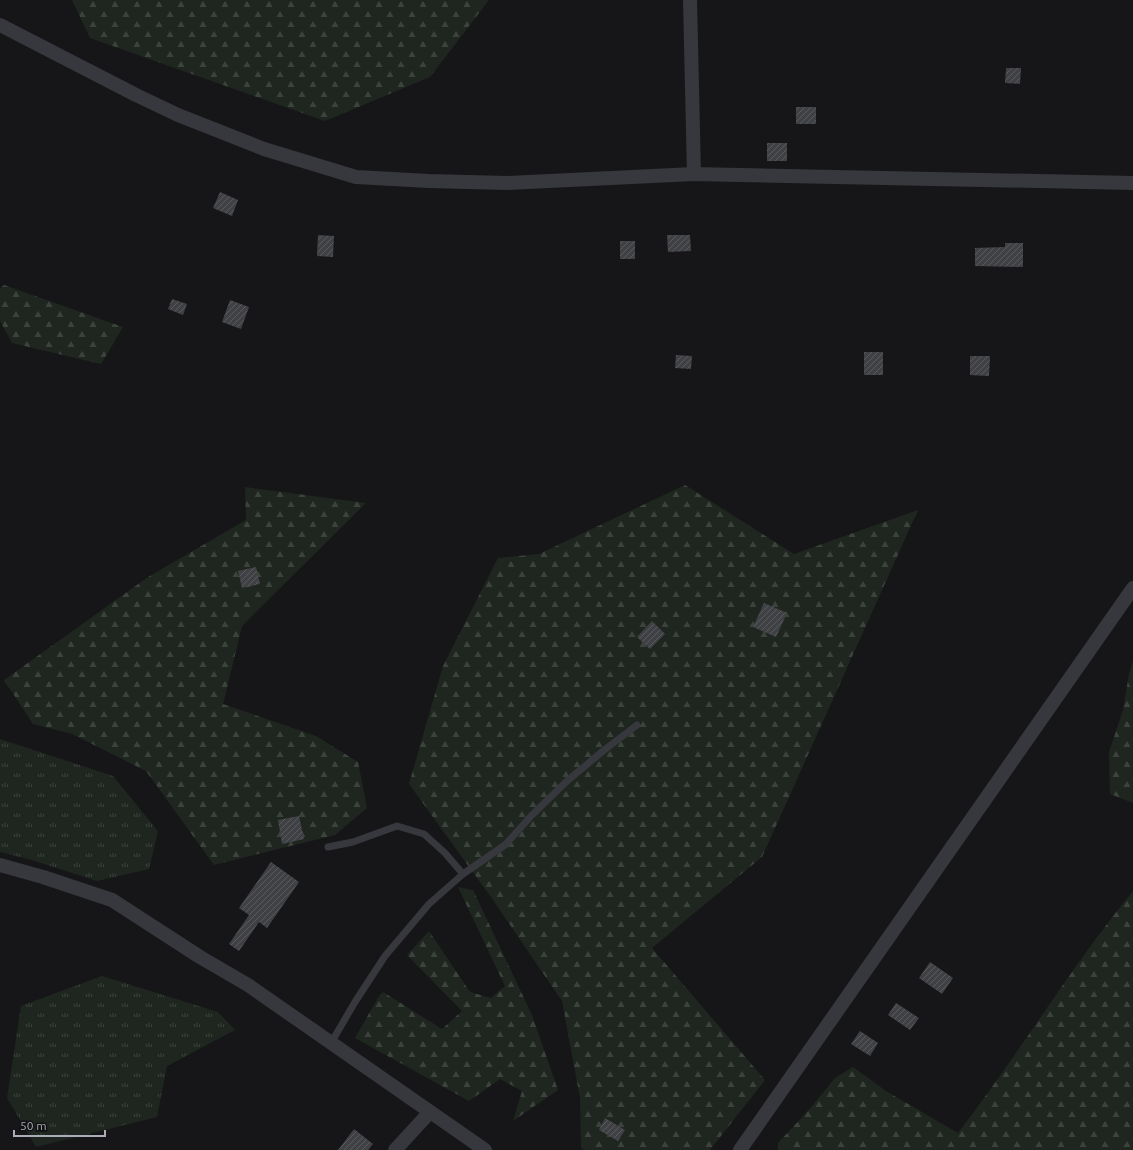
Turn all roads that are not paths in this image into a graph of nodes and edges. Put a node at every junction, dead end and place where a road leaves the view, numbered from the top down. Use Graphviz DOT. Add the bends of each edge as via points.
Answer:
graph roads {
  1 [pos="690,0"];
  2 [pos="0,25"];
  3 [pos="694,174"];
  4 [pos="1133,183"];
  5 [pos="1133,588"];
  6 [pos="637,725"];
  7 [pos="328,848"];
  8 [pos="0,866"];
  9 [pos="463,874"];
  10 [pos="331,1043"];
  11 [pos="430,1112"];
  12 [pos="395,1150"];
  13 [pos="485,1150"];
  14 [pos="740,1150"];
  1 -- 3 [label="street"];
  2 -- 3 [label="street" via="178,115 264,149 356,177 507,182"];
  3 -- 4 [label="street"];
  5 -- 14 [label="street"];
  6 -- 9 [label="lane" via="568,781 505,845"];
  7 -- 9 [label="lane" via="397,826 424,834"];
  8 -- 10 [label="street" via="112,900 248,985"];
  9 -- 10 [label="lane" via="429,904 385,956"];
  10 -- 11 [label="street"];
  11 -- 12 [label="street"];
  11 -- 13 [label="street"];
}
